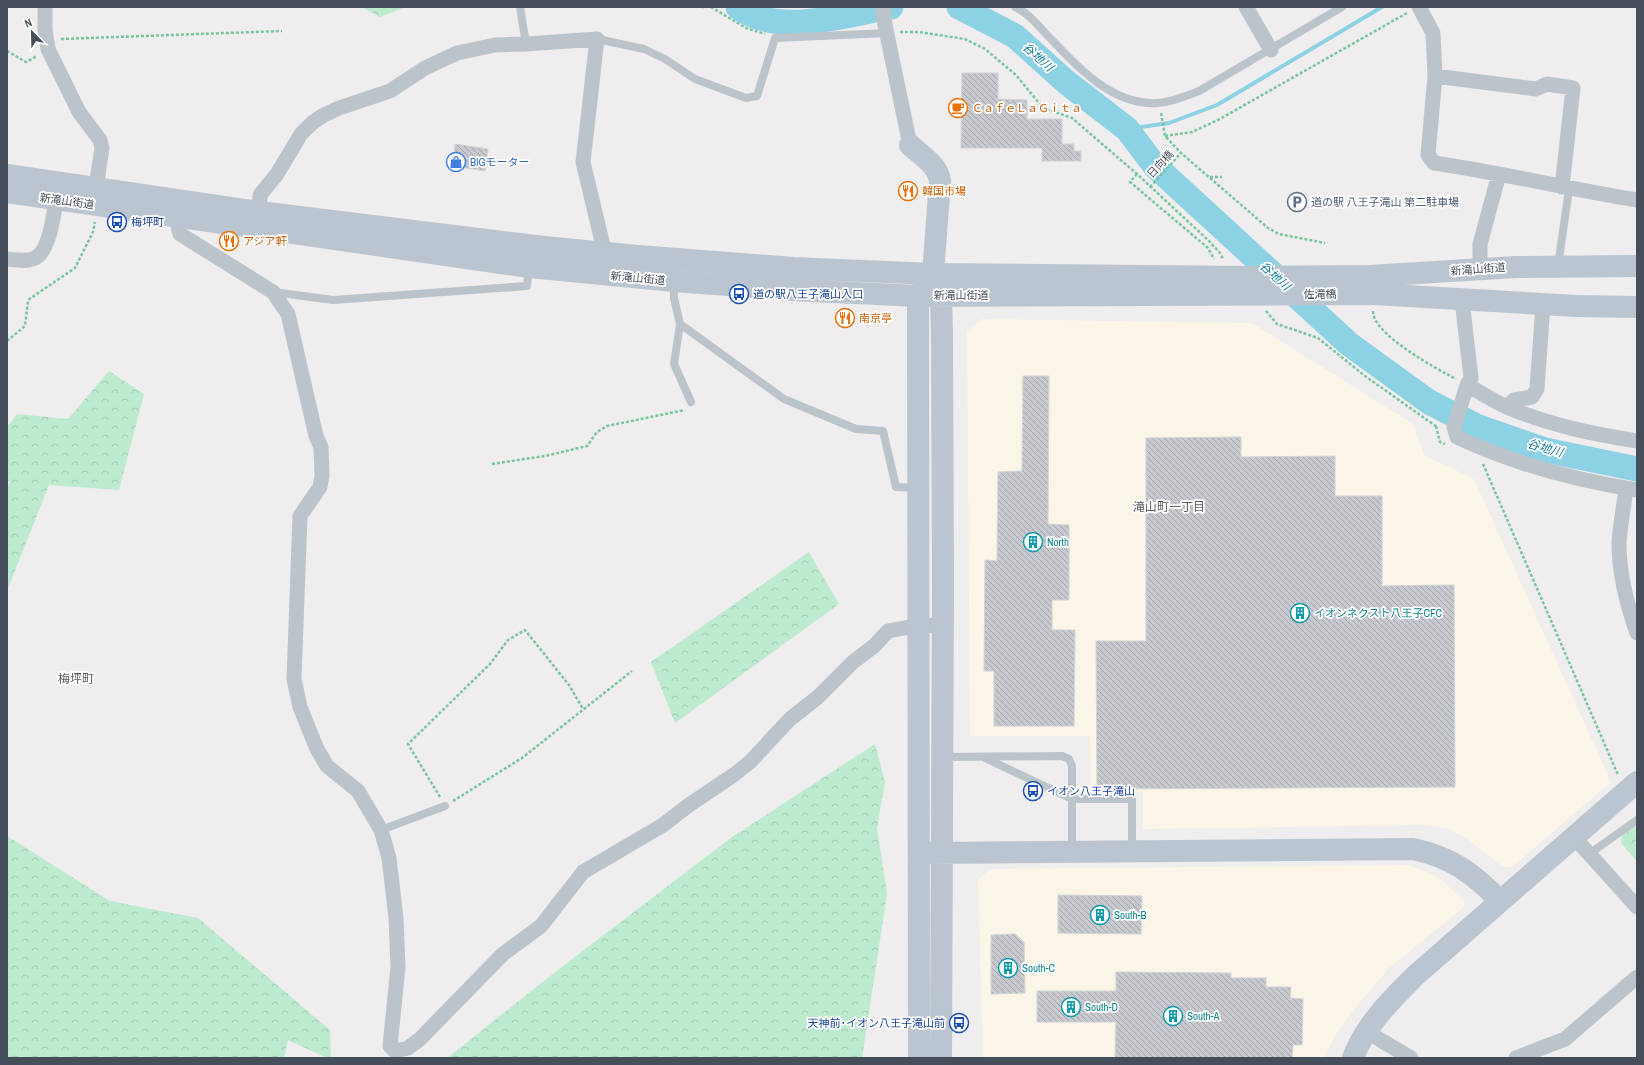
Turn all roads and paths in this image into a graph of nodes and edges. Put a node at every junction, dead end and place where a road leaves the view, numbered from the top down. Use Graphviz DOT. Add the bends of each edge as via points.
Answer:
graph roads {
  1 [pos="45,7"];
  2 [pos="520,7"];
  3 [pos="711,7"];
  4 [pos="883,7"];
  5 [pos="1015,7"];
  6 [pos="1246,7"];
  7 [pos="1342,7"];
  8 [pos="1414,9"];
  9 [pos="886,29"];
  10 [pos="282,31"];
  11 [pos="775,38"];
  12 [pos="597,39"];
  13 [pos="526,44"];
  14 [pos="47,45"];
  15 [pos="1271,50"];
  16 [pos="7,51"];
  17 [pos="1434,76"];
  18 [pos="1159,103"];
  19 [pos="1165,136"];
  20 [pos="910,145"];
  21 [pos="1181,153"];
  22 [pos="7,174"];
  23 [pos="1137,174"];
  24 [pos="1500,174"];
  25 [pos="1222,176"];
  26 [pos="1209,177"];
  27 [pos="1150,187"];
  28 [pos="1566,188"];
  29 [pos="7,192"];
  30 [pos="97,196"];
  31 [pos="56,200"];
  32 [pos="1637,200"];
  33 [pos="259,212"];
  34 [pos="176,218"];
  35 [pos="1324,243"];
  36 [pos="605,254"];
  37 [pos="7,259"];
  38 [pos="529,266"];
  39 [pos="1637,266"];
  40 [pos="1558,267"];
  41 [pos="1480,269"];
  42 [pos="933,274"];
  43 [pos="1319,276"];
  44 [pos="674,281"];
  45 [pos="1245,281"];
  46 [pos="273,292"];
  47 [pos="1374,294"];
  48 [pos="941,295"];
  49 [pos="918,296"];
  50 [pos="1462,300"];
  51 [pos="1543,304"];
  52 [pos="1637,307"];
  53 [pos="680,324"];
  54 [pos="7,341"];
  55 [pos="1467,388"];
  56 [pos="691,402"];
  57 [pos="1507,407"];
  58 [pos="1436,426"];
  59 [pos="1453,437"];
  60 [pos="1637,441"];
  61 [pos="1482,462"];
  62 [pos="492,464"];
  63 [pos="919,488"];
  64 [pos="1632,489"];
  65 [pos="1631,584"];
  66 [pos="920,625"];
  67 [pos="943,626"];
  68 [pos="1637,633"];
  69 [pos="632,671"];
  70 [pos="583,709"];
  71 [pos="983,756"];
  72 [pos="941,757"];
  73 [pos="1629,782"];
  74 [pos="1072,798"];
  75 [pos="445,806"];
  76 [pos="1637,820"];
  77 [pos="381,830"];
  78 [pos="1573,836"];
  79 [pos="1072,852"];
  80 [pos="1132,852"];
  81 [pos="918,853"];
  82 [pos="942,853"];
  83 [pos="1589,854"];
  84 [pos="1500,901"];
  85 [pos="1637,907"];
  86 [pos="1637,977"];
  87 [pos="1367,1032"];
  88 [pos="919,1058"];
  89 [pos="941,1058"];
  90 [pos="1353,1058"];
  91 [pos="1411,1058"];
  92 [pos="1516,1058"];
  1 -- 14 [label="street"];
  2 -- 13 [label="lane"];
  3 -- 11 [label="path" via="746,28"];
  4 -- 9 [label="street"];
  5 -- 18 [label="lane" via="1112,93 1130,100"];
  6 -- 15 [label="street"];
  7 -- 15 [label="lane"];
  8 -- 17 [label="street" via="1434,33"];
  8 -- 19 [label="path" via="1218,120 1192,132"];
  9 -- 11 [label="lane"];
  9 -- 20 [label="street"];
  9 -- 23 [label="path" via="956,37 972,42 1016,75 1043,108 1072,118"];
  10 -- 14 [label="path"];
  11 -- 12 [label="lane" via="757,96 746,98 696,79 644,49"];
  12 -- 13 [label="street"];
  12 -- 36 [label="street" via="583,162"];
  13 -- 33 [label="street" via="494,45 457,53 425,68 390,91 322,116 301,134 277,174 260,195"];
  14 -- 16 [label="path" via="26,62"];
  14 -- 30 [label="street" via="79,112 100,140 102,148"];
  15 -- 18 [label="lane" via="1199,91"];
  17 -- 24 [label="street" via="1428,155 1434,163"];
  17 -- 28 [label="street" via="1536,89 1547,84 1573,88"];
  18 -- 19 [label="path"];
  19 -- 21 [label="path"];
  20 -- 42 [label="main road" via="930,162 939,174"];
  21 -- 26 [label="path"];
  21 -- 27 [label="path, 日向橋"];
  22 -- 30 [label="main road, 新滝山街道"];
  23 -- 27 [label="path"];
  23 -- 45 [label="path" via="1130,182"];
  24 -- 28 [label="street"];
  24 -- 41 [label="street" via="1480,244"];
  25 -- 26 [label="path"];
  26 -- 35 [label="path" via="1272,231"];
  27 -- 45 [label="path" via="1220,253"];
  28 -- 32 [label="street"];
  28 -- 40 [label="lane"];
  29 -- 31 [label="main road, 新滝山街道"];
  30 -- 31 [label="main road, 新滝山街道"];
  30 -- 33 [label="main road, 新滝山街道"];
  30 -- 34 [label="main road, 新滝山街道"];
  30 -- 54 [label="path" via="93,232 75,268 28,300 25,326"];
  31 -- 37 [label="street" via="44,250 36,258 24,261"];
  33 -- 36 [label="main road, 新滝山街道"];
  34 -- 38 [label="main road, 新滝山街道"];
  34 -- 46 [label="street" via="180,234"];
  36 -- 42 [label="main road, 新滝山街道" via="794,268"];
  38 -- 44 [label="main road, 新滝山街道"];
  38 -- 46 [label="lane" via="527,286 333,300"];
  39 -- 40 [label="main road, 新滝山街道"];
  40 -- 41 [label="main road, 新滝山街道"];
  41 -- 43 [label="main road, 新滝山街道" via="1370,276"];
  42 -- 45 [label="main road, 新滝山街道"];
  42 -- 48 [label="main road"];
  42 -- 49 [label="main road"];
  43 -- 45 [label="main road, 佐滝橋"];
  44 -- 49 [label="main road, 新滝山街道"];
  44 -- 53 [label="lane" via="674,298"];
  45 -- 47 [label="main road, 佐滝橋" via="1343,294"];
  45 -- 48 [label="main road, 新滝山街道"];
  45 -- 58 [label="path" via="1267,314 1277,324 1318,338 1365,376"];
  46 -- 77 [label="street" via="288,314 316,436 321,447 320,487 300,516 294,679 300,707 317,749 327,766 358,790"];
  47 -- 50 [label="main road"];
  47 -- 55 [label="path" via="1372,314 1377,325 1410,353"];
  48 -- 49 [label="main road, 新滝山街道"];
  48 -- 67 [label="main road"];
  49 -- 63 [label="main road"];
  50 -- 51 [label="main road"];
  50 -- 55 [label="street" via="1471,378"];
  51 -- 52 [label="main road"];
  51 -- 57 [label="street" via="1537,389 1532,397 1514,400"];
  53 -- 56 [label="lane" via="674,364"];
  53 -- 63 [label="lane" via="784,399 856,429 883,431 896,487"];
  55 -- 57 [label="street"];
  55 -- 59 [label="street"];
  56 -- 62 [label="path" via="688,409 607,426 597,432 587,446 545,456"];
  57 -- 60 [label="street" via="1568,428"];
  58 -- 59 [label="path"];
  58 -- 59 [label="path" via="1440,442"];
  59 -- 64 [label="street" via="1511,460 1579,479"];
  61 -- 73 [label="path"];
  63 -- 66 [label="main road"];
  64 -- 65 [label="street" via="1619,542"];
  65 -- 68 [label="street" via="1630,612"];
  66 -- 67 [label="street"];
  66 -- 77 [label="street" via="888,631 818,697 790,719 750,762 735,774 663,825 583,872 542,926 503,954 420,1039 408,1048 395,1051 390,1046 398,966 396,918 389,858"];
  66 -- 81 [label="main road"];
  67 -- 72 [label="main road"];
  69 -- 70 [label="path"];
  70 -- 75 [label="path" via="522,758"];
  70 -- 75 [label="path" via="569,684 524,630 508,640 490,664 408,744"];
  71 -- 72 [label="lane"];
  71 -- 74 [label="lane"];
  71 -- 74 [label="lane" via="1062,756 1069,759 1072,766"];
  72 -- 82 [label="main road"];
  73 -- 78 [label="main road"];
  74 -- 79 [label="lane"];
  74 -- 80 [label="lane" via="1132,798"];
  75 -- 77 [label="lane"];
  76 -- 83 [label="lane"];
  78 -- 83 [label="street"];
  78 -- 84 [label="main road"];
  79 -- 80 [label="main road"];
  79 -- 82 [label="main road"];
  80 -- 84 [label="main road" via="1413,849 1438,855 1465,869"];
  81 -- 82 [label="main road"];
  81 -- 88 [label="main road"];
  82 -- 89 [label="main road"];
  83 -- 85 [label="street"];
  84 -- 87 [label="main road" via="1396,994"];
  86 -- 92 [label="street" via="1565,1039"];
  87 -- 90 [label="main road"];
  87 -- 91 [label="street"];
}
